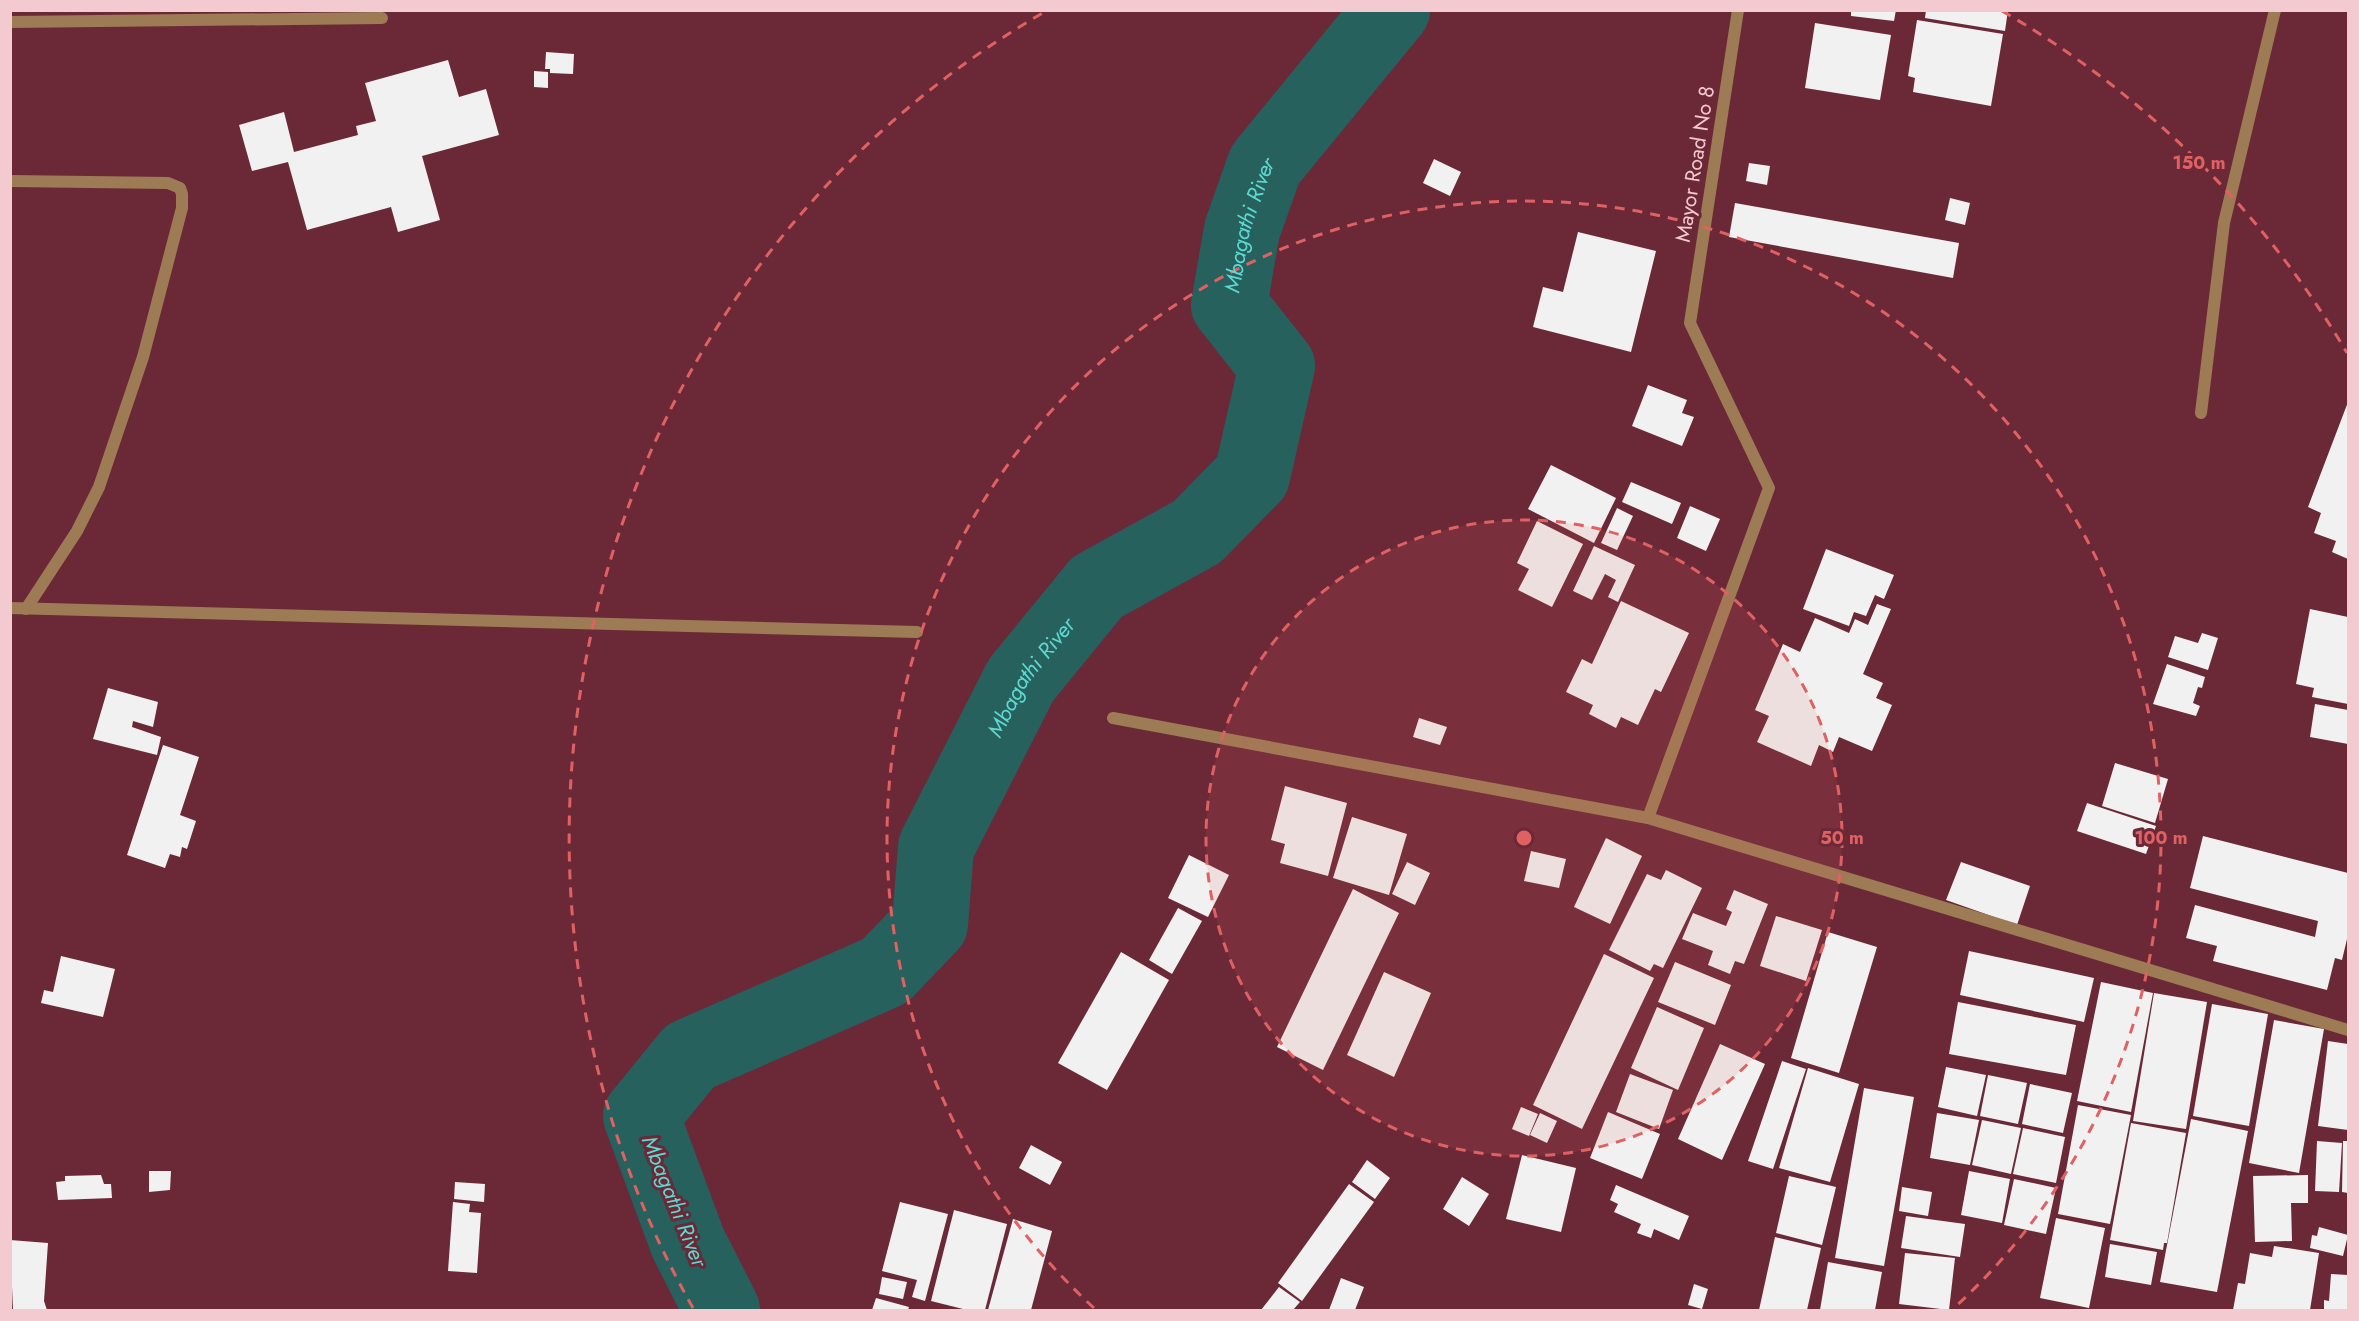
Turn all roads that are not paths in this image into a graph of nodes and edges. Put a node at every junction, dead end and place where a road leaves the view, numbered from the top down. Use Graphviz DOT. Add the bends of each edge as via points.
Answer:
graph roads {
  1 [pos="1738,10"];
  2 [pos="2275,10"];
  3 [pos="382,18"];
  4 [pos="10,22"];
  5 [pos="10,181"];
  6 [pos="2201,413"];
  7 [pos="10,608"];
  8 [pos="26,609"];
  9 [pos="917,632"];
  10 [pos="1113,718"];
  11 [pos="1648,818"];
  12 [pos="2349,1030"];
  1 -- 11 [label="street, Mayor Road No 8" via="1690,323 1769,488"];
  2 -- 6 [label="street" via="2224,223"];
  3 -- 4 [label="street"];
  5 -- 8 [label="street" via="168,183 180,188 182,194 182,208 143,357 99,487 77,531"];
  7 -- 8 [label="street"];
  8 -- 9 [label="street"];
  10 -- 11 [label="street"];
  11 -- 12 [label="street"];
}
